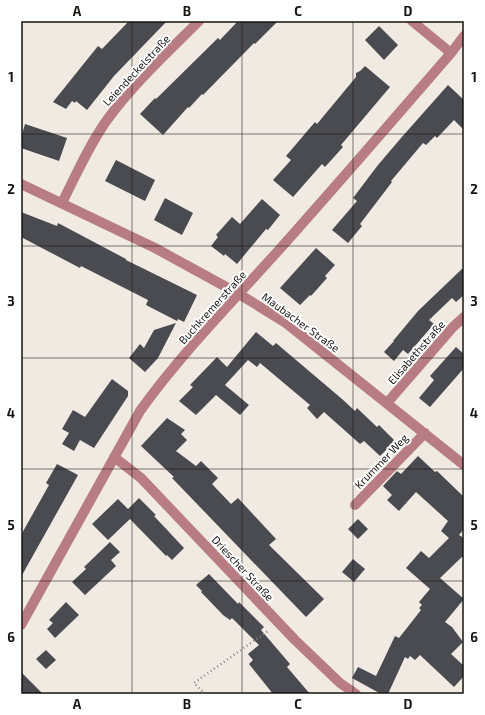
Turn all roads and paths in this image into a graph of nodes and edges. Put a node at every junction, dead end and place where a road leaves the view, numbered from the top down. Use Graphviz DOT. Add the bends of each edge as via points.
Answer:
graph roads {
  1 [pos="199,21"];
  2 [pos="412,21"];
  3 [pos="464,36"];
  4 [pos="451,53"];
  5 [pos="21,184"];
  6 [pos="62,203"];
  7 [pos="239,294"];
  8 [pos="464,317"];
  9 [pos="387,403"];
  10 [pos="425,433"];
  11 [pos="114,457"];
  12 [pos="464,465"];
  13 [pos="355,505"];
  14 [pos="280,624"];
  15 [pos="21,625"];
  16 [pos="204,694"];
  17 [pos="356,694"];
  1 -- 6 [label="street, Leiendeckelstraße" via="106,120"];
  2 -- 4 [label="street"];
  3 -- 4 [label="street, Buchkremerstraße"];
  4 -- 7 [label="street, Buchkremerstraße"];
  5 -- 6 [label="street, Maubacher Straße"];
  6 -- 7 [label="street, Maubacher Straße" via="155,248"];
  7 -- 9 [label="street, Maubacher Straße" via="286,323"];
  7 -- 11 [label="street, Buchkremerstraße" via="159,385 140,411"];
  8 -- 9 [label="street, Elisabethstraße"];
  9 -- 10 [label="street, Maubacher Straße"];
  10 -- 12 [label="street, Maubacher Straße"];
  10 -- 13 [label="street, Krummer Weg"];
  11 -- 14 [label="street, Driescher Straße" via="141,478"];
  11 -- 15 [label="street, Buchkremerstraße"];
  14 -- 16 [label="path" via="194,683"];
  14 -- 17 [label="street, Driescher Straße" via="340,683"];
}
